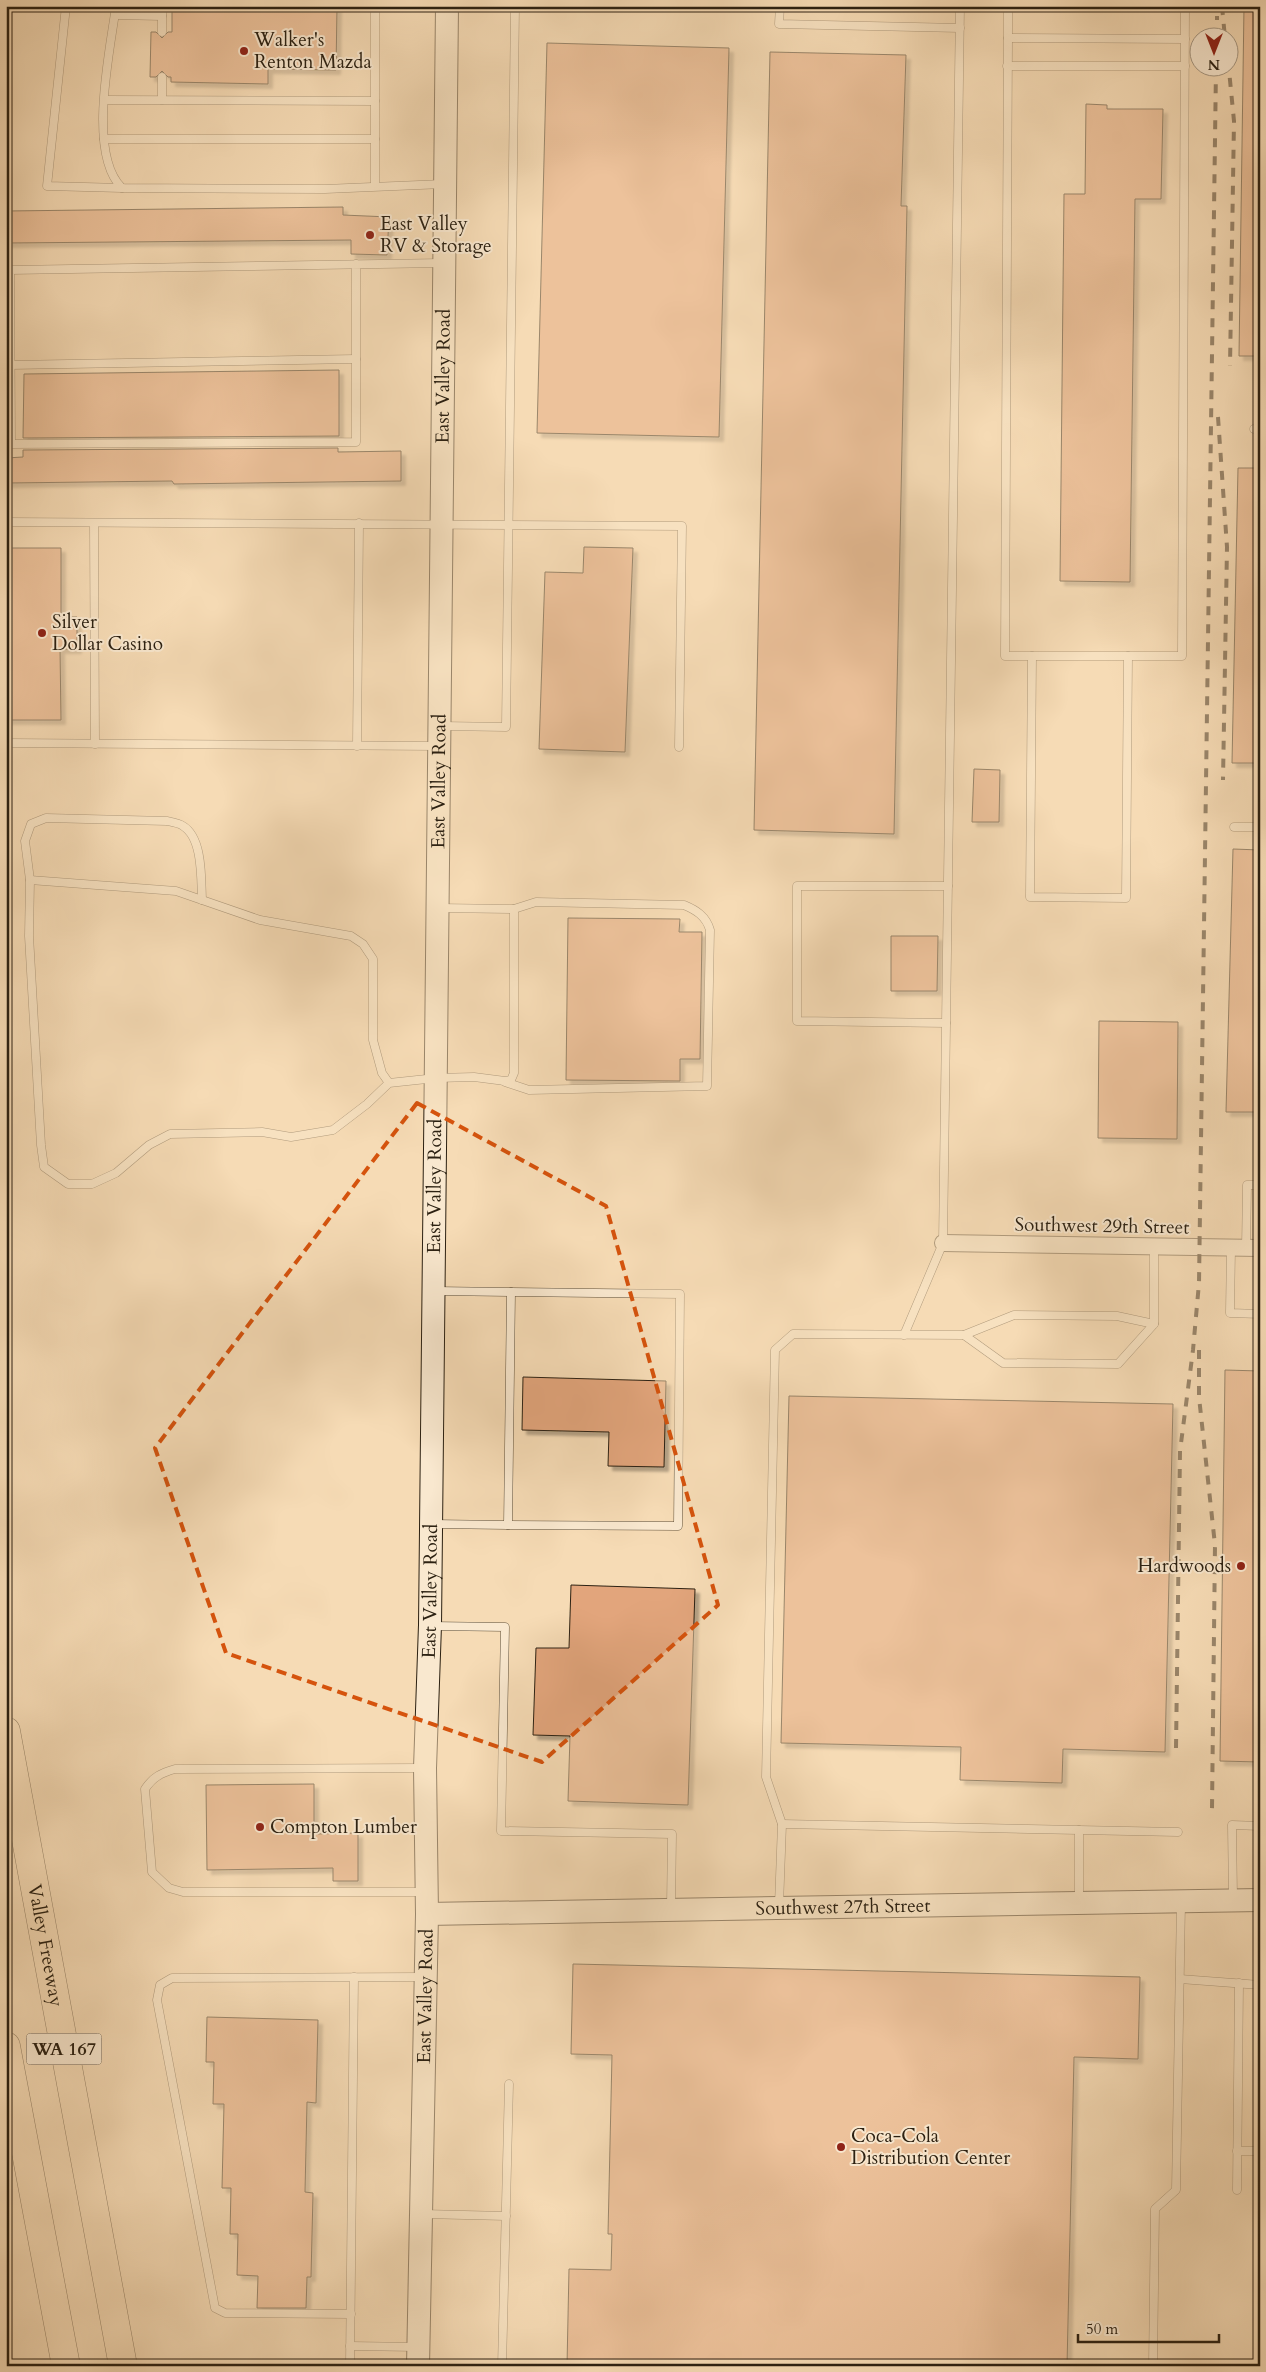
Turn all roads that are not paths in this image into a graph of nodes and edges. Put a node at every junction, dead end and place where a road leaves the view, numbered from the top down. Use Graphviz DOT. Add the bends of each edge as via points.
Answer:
graph roads {
  1 [pos="66,6"];
  2 [pos="162,6"];
  3 [pos="375,6"];
  4 [pos="447,6"];
  5 [pos="515,6"];
  6 [pos="780,6"];
  7 [pos="960,6"];
  8 [pos="1008,6"];
  9 [pos="1185,6"];
  10 [pos="115,10"];
  11 [pos="162,16"];
  12 [pos="960,28"];
  13 [pos="162,32"];
  14 [pos="1008,38"];
  15 [pos="1185,39"];
  16 [pos="1007,66"];
  17 [pos="1185,66"];
  18 [pos="162,76"];
  19 [pos="105,100"];
  20 [pos="162,100"];
  21 [pos="375,100"];
  22 [pos="104,139"];
  23 [pos="374,139"];
  24 [pos="445,184"];
  25 [pos="374,185"];
  26 [pos="122,188"];
  27 [pos="444,263"];
  28 [pos="356,264"];
  29 [pos="356,359"];
  30 [pos="10,365"];
  31 [pos="6,522"];
  32 [pos="94,522"];
  33 [pos="359,523"];
  34 [pos="442,523"];
  35 [pos="509,524"];
  36 [pos="1032,656"];
  37 [pos="1128,656"];
  38 [pos="440,736"];
  39 [pos="6,743"];
  40 [pos="95,744"];
  41 [pos="357,746"];
  42 [pos="679,747"];
  43 [pos="1234,827"];
  44 [pos="1260,827"];
  45 [pos="30,880"];
  46 [pos="948,886"];
  47 [pos="202,900"];
  48 [pos="438,908"];
  49 [pos="514,909"];
  50 [pos="946,1023"];
  51 [pos="436,1078"];
  52 [pos="505,1081"];
  53 [pos="389,1083"];
  54 [pos="1260,1185"];
  55 [pos="943,1243"];
  56 [pos="1154,1246"];
  57 [pos="1245,1248"];
  58 [pos="433,1292"];
  59 [pos="511,1292"];
  60 [pos="1260,1314"];
  61 [pos="1154,1324"];
  62 [pos="904,1335"];
  63 [pos="964,1335"];
  64 [pos="431,1524"];
  65 [pos="508,1524"];
  66 [pos="430,1626"];
  67 [pos="6,1731"];
  68 [pos="425,1768"];
  69 [pos="782,1824"];
  70 [pos="1260,1826"];
  71 [pos="1079,1830"];
  72 [pos="1178,1832"];
  73 [pos="427,1892"];
  74 [pos="1260,1900"];
  75 [pos="1233,1901"];
  76 [pos="1182,1902"];
  77 [pos="1079,1903"];
  78 [pos="778,1908"];
  79 [pos="671,1910"];
  80 [pos="427,1914"];
  81 [pos="354,1977"];
  82 [pos="426,1977"];
  83 [pos="1180,1979"];
  84 [pos="1240,1984"];
  85 [pos="1260,1985"];
  86 [pos="6,2046"];
  87 [pos="509,2084"];
  88 [pos="1237,2151"];
  89 [pos="1260,2151"];
  90 [pos="1237,2190"];
  91 [pos="421,2214"];
  92 [pos="506,2216"];
  93 [pos="351,2314"];
  94 [pos="350,2346"];
  95 [pos="418,2356"];
  96 [pos="217,2365"];
  97 [pos="66,2366"];
  98 [pos="123,2366"];
  99 [pos="502,2366"];
  100 [pos="1153,2366"];
  1 -- 26 [label="lane" via="47,186"];
  2 -- 11 [label="lane"];
  3 -- 21 [label="lane"];
  4 -- 24 [label="street, East Valley Road"];
  5 -- 35 [label="lane"];
  6 -- 12 [label="lane" via="779,24"];
  7 -- 12 [label="lane"];
  8 -- 14 [label="lane"];
  9 -- 15 [label="lane"];
  10 -- 11 [label="lane"];
  10 -- 19 [label="lane"];
  11 -- 13 [label="lane"];
  12 -- 46 [label="lane"];
  14 -- 15 [label="lane"];
  14 -- 16 [label="lane"];
  15 -- 17 [label="lane"];
  16 -- 17 [label="lane"];
  16 -- 36 [label="lane" via="1005,656"];
  17 -- 37 [label="lane" via="1182,656"];
  18 -- 20 [label="lane"];
  19 -- 20 [label="lane"];
  19 -- 22 [label="lane"];
  20 -- 21 [label="lane"];
  21 -- 23 [label="lane"];
  22 -- 23 [label="lane"];
  22 -- 26 [label="lane" via="107,164"];
  23 -- 25 [label="lane"];
  24 -- 25 [label="lane"];
  24 -- 27 [label="street, East Valley Road"];
  25 -- 26 [label="lane" via="325,190"];
  27 -- 28 [label="lane"];
  27 -- 34 [label="street, East Valley Road"];
  28 -- 29 [label="lane"];
  28 -- 30 [label="lane" via="10,270"];
  29 -- 30 [label="lane"];
  29 -- 30 [label="lane" via="356,442 11,444"];
  31 -- 32 [label="lane"];
  32 -- 33 [label="lane"];
  32 -- 40 [label="lane"];
  33 -- 34 [label="lane"];
  33 -- 41 [label="lane"];
  34 -- 35 [label="lane"];
  34 -- 38 [label="street, East Valley Road"];
  35 -- 38 [label="lane" via="506,727"];
  35 -- 42 [label="lane" via="682,526"];
  36 -- 37 [label="lane"];
  36 -- 37 [label="lane" via="1030,897 1126,898"];
  38 -- 41 [label="lane"];
  38 -- 48 [label="street, East Valley Road"];
  39 -- 40 [label="lane"];
  40 -- 41 [label="lane"];
  43 -- 44 [label="lane"];
  45 -- 47 [label="lane" via="176,891"];
  45 -- 47 [label="lane" via="25,841 31,824 46,818 168,821 183,826 193,837 200,863"];
  45 -- 53 [label="lane" via="29,936 41,1145 44,1167 68,1184 92,1184 116,1173 149,1145 170,1134 262,1132 291,1137 333,1130 368,1104"];
  46 -- 50 [label="lane"];
  46 -- 50 [label="lane" via="798,886 798,1020"];
  47 -- 53 [label="lane" via="260,920 351,936 363,944 373,959 373,1040 382,1073"];
  48 -- 49 [label="lane"];
  48 -- 51 [label="street, East Valley Road"];
  49 -- 52 [label="lane" via="514,1073 512,1080"];
  49 -- 52 [label="lane" via="536,902 684,905 700,914 710,930 707,1086 529,1090"];
  50 -- 55 [label="lane"];
  51 -- 52 [label="lane" via="474,1077"];
  51 -- 53 [label="lane"];
  51 -- 58 [label="street, East Valley Road"];
  54 -- 57 [label="lane" via="1247,1185"];
  55 -- 56 [label="street, Southwest 29th Street"];
  55 -- 62 [label="lane"];
  56 -- 57 [label="street, Southwest 29th Street"];
  56 -- 61 [label="lane"];
  57 -- 60 [label="lane" via="1230,1313"];
  58 -- 59 [label="lane"];
  58 -- 64 [label="street, East Valley Road"];
  59 -- 65 [label="lane"];
  59 -- 65 [label="lane" via="680,1294 678,1526"];
  61 -- 63 [label="lane" via="1117,1316 1014,1315"];
  61 -- 63 [label="lane" via="1118,1364 1003,1363"];
  62 -- 63 [label="lane"];
  62 -- 69 [label="lane" via="793,1334 775,1350 766,1778"];
  64 -- 65 [label="lane"];
  64 -- 66 [label="street, East Valley Road"];
  66 -- 68 [label="street, East Valley Road"];
  66 -- 79 [label="lane" via="505,1627 501,1831 672,1834"];
  67 -- 98 [label="highway, Valley Freeway / WA 167"];
  68 -- 73 [label="street, East Valley Road"];
  68 -- 73 [label="lane" via="175,1769 151,1779 145,1789 152,1872 169,1888 183,1892"];
  69 -- 71 [label="lane"];
  69 -- 78 [label="lane"];
  70 -- 75 [label="lane" via="1232,1825"];
  71 -- 72 [label="lane"];
  71 -- 77 [label="lane"];
  73 -- 80 [label="street, East Valley Road"];
  74 -- 75 [label="street, Southwest 27th Street"];
  75 -- 76 [label="street, Southwest 27th Street"];
  76 -- 77 [label="street, Southwest 27th Street"];
  76 -- 83 [label="lane"];
  77 -- 78 [label="street, Southwest 27th Street"];
  78 -- 79 [label="street, Southwest 27th Street"];
  79 -- 80 [label="street, Southwest 27th Street"];
  80 -- 82 [label="street, East Valley Road"];
  81 -- 82 [label="lane"];
  81 -- 93 [label="lane"];
  81 -- 93 [label="lane" via="172,1978 160,1985 157,2000 214,2308 225,2313"];
  82 -- 91 [label="street, East Valley Road"];
  83 -- 84 [label="lane"];
  83 -- 100 [label="lane" via="1176,2190 1154,2209"];
  84 -- 85 [label="lane"];
  84 -- 88 [label="lane"];
  86 -- 97 [label="highway, WA 167"];
  87 -- 92 [label="lane"];
  88 -- 89 [label="lane"];
  88 -- 90 [label="lane"];
  91 -- 92 [label="lane"];
  91 -- 95 [label="street, East Valley Road"];
  92 -- 99 [label="lane"];
  93 -- 94 [label="lane"];
  94 -- 95 [label="lane"];
  94 -- 96 [label="lane" via="350,2366"];
}
